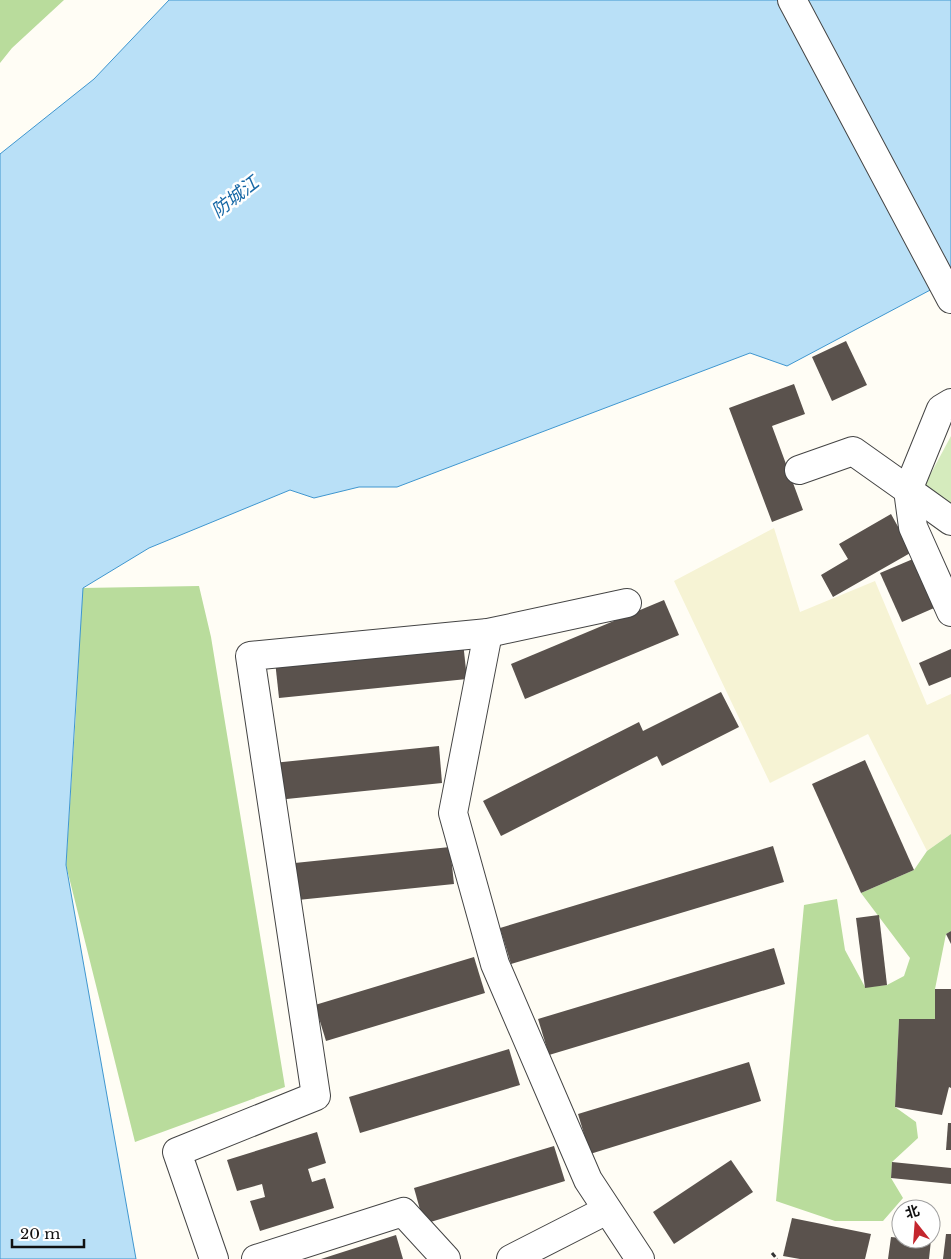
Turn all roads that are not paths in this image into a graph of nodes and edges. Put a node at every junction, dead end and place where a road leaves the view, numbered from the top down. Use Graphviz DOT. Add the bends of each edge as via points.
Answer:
graph roads {
  1 [pos="792,0"];
  2 [pos="951,299"];
  3 [pos="951,403"];
  4 [pos="799,470"];
  5 [pos="908,490"];
  6 [pos="951,521"];
  7 [pos="627,603"];
  8 [pos="951,612"];
  9 [pos="488,633"];
  10 [pos="607,1210"];
  11 [pos="214,1259"];
  12 [pos="256,1259"];
  13 [pos="446,1259"];
  14 [pos="511,1259"];
  15 [pos="640,1259"];
  1 -- 2 [label="street"];
  3 -- 5 [label="street" via="941,409"];
  4 -- 5 [label="street" via="853,451"];
  5 -- 6 [label="street"];
  5 -- 8 [label="street" via="913,527"];
  7 -- 9 [label="street"];
  9 -- 10 [label="street" via="453,813 495,964 588,1180"];
  9 -- 11 [label="street" via="250,656 316,1096 177,1152"];
  10 -- 14 [label="street"];
  10 -- 15 [label="street"];
  12 -- 13 [label="street" via="403,1212"];
}
